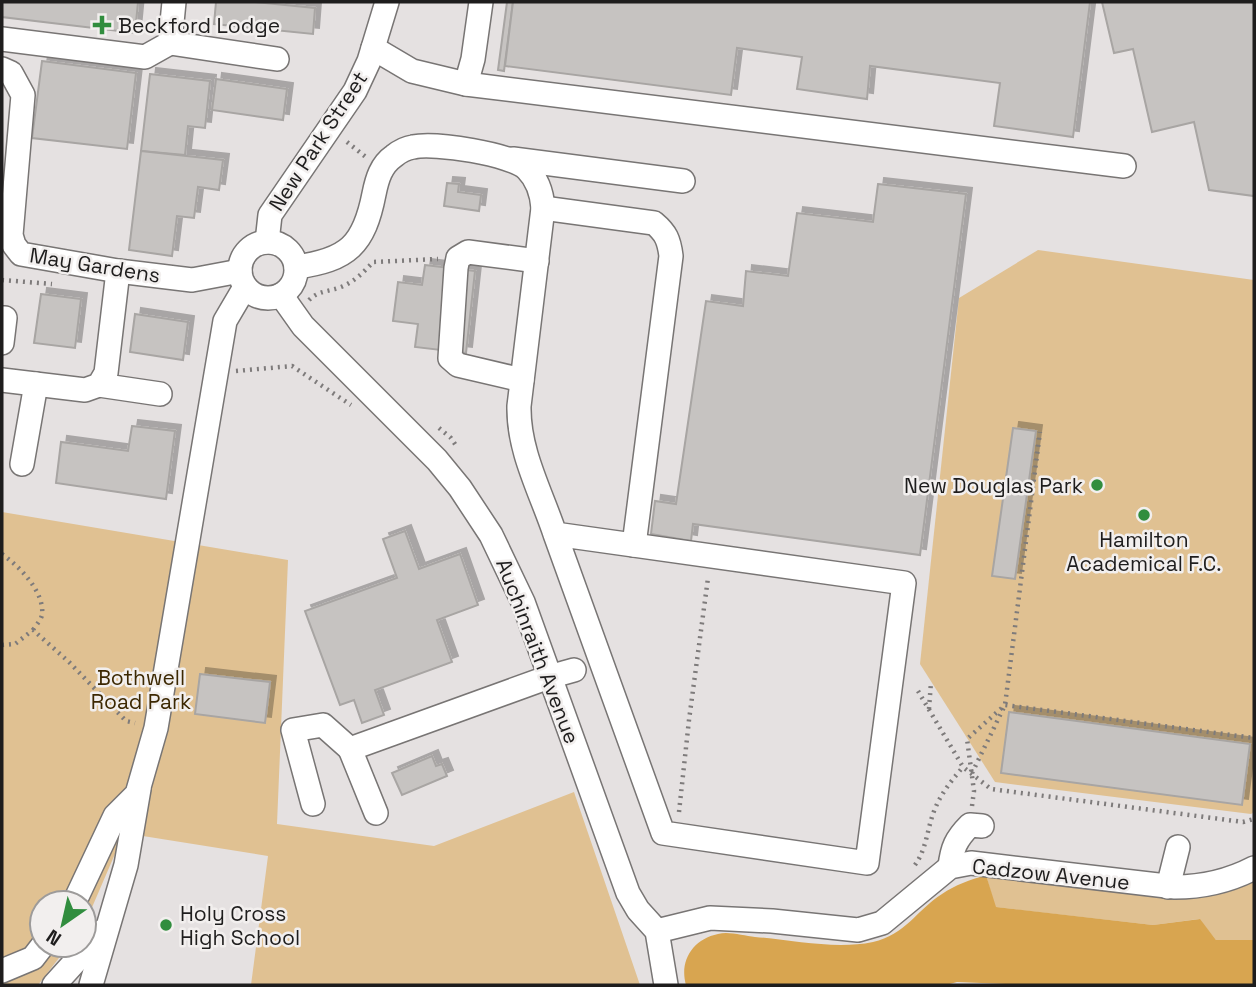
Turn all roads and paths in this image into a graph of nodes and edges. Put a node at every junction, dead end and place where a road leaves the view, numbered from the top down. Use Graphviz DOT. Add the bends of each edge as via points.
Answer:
graph roads {
  1 [pos="174,2"];
  2 [pos="387,2"];
  3 [pos="481,2"];
  4 [pos="2,39"];
  5 [pos="170,43"];
  6 [pos="373,48"];
  7 [pos="277,59"];
  8 [pos="2,69"];
  9 [pos="466,84"];
  10 [pos="330,129"];
  11 [pos="513,159"];
  12 [pos="1124,166"];
  13 [pos="381,170"];
  14 [pos="683,181"];
  15 [pos="543,208"];
  16 [pos="267,242"];
  17 [pos="458,258"];
  18 [pos="537,261"];
  19 [pos="296,267"];
  20 [pos="118,271"];
  21 [pos="243,279"];
  22 [pos="281,295"];
  23 [pos="309,310"];
  24 [pos="2,318"];
  25 [pos="2,344"];
  26 [pos="2,380"];
  27 [pos="522,380"];
  28 [pos="36,384"];
  29 [pos="99,386"];
  30 [pos="160,394"];
  31 [pos="1040,432"];
  32 [pos="22,464"];
  33 [pos="555,534"];
  34 [pos="634,545"];
  35 [pos="2,554"];
  36 [pos="711,556"];
  37 [pos="33,630"];
  38 [pos="2,645"];
  39 [pos="573,670"];
  40 [pos="549,677"];
  41 [pos="931,682"];
  42 [pos="918,691"];
  43 [pos="1005,705"];
  44 [pos="929,709"];
  45 [pos="156,728"];
  46 [pos="1254,738"];
  47 [pos="350,749"];
  48 [pos="972,774"];
  49 [pos="140,786"];
  50 [pos="313,804"];
  51 [pos="376,813"];
  52 [pos="1254,819"];
  53 [pos="976,825"];
  54 [pos="677,835"];
  55 [pos="1178,847"];
  56 [pos="950,867"];
  57 [pos="1254,868"];
  58 [pos="1168,887"];
  59 [pos="81,889"];
  60 [pos="108,926"];
  61 [pos="657,931"];
  62 [pos="31,959"];
  63 [pos="2,971"];
  64 [pos="54,985"];
  65 [pos="91,985"];
  66 [pos="666,985"];
  1 -- 5 [label="street"];
  2 -- 6 [label="street, New Park Street"];
  3 -- 9 [label="street"];
  4 -- 5 [label="street" via="145,57"];
  5 -- 7 [label="street"];
  6 -- 9 [label="street" via="412,71"];
  6 -- 10 [label="street, New Park Street" via="355,91"];
  8 -- 20 [label="street, May Gardens" via="11,73 23,95 11,235 14,245 30,257"];
  9 -- 12 [label="street"];
  10 -- 13 [label="path"];
  10 -- 16 [label="street, New Park Street" via="270,215"];
  11 -- 13 [label="street" via="413,147 390,159"];
  11 -- 14 [label="street"];
  11 -- 15 [label="street" via="536,180"];
  13 -- 19 [label="street" via="365,229 356,242 324,263"];
  15 -- 18 [label="street"];
  15 -- 34 [label="street" via="654,223 665,231 669,243"];
  16 -- 19 [label="street" via="286,249"];
  16 -- 21 [label="street" via="255,244 245,253"];
  17 -- 18 [label="street" via="468,251"];
  17 -- 23 [label="path" via="373,262 341,287 317,293 309,300"];
  17 -- 27 [label="street" via="450,358 458,365"];
  18 -- 27 [label="street"];
  19 -- 22 [label="street" via="294,280"];
  20 -- 21 [label="street, May Gardens" via="192,280"];
  20 -- 29 [label="street" via="106,373"];
  21 -- 22 [label="street" via="262,298"];
  21 -- 45 [label="street" via="225,321"];
  22 -- 40 [label="street, Auchinraith Avenue" via="303,326 460,488 491,535 518,591"];
  24 -- 25 [label="street"];
  26 -- 28 [label="street"];
  27 -- 33 [label="street" via="520,431"];
  28 -- 29 [label="street" via="85,390"];
  28 -- 32 [label="street"];
  29 -- 30 [label="street"];
  31 -- 43 [label="path"];
  33 -- 34 [label="street"];
  33 -- 54 [label="street" via="663,833"];
  34 -- 36 [label="street"];
  35 -- 37 [label="path" via="40,597 42,617"];
  36 -- 54 [label="path"];
  36 -- 54 [label="street" via="904,583 867,863"];
  37 -- 38 [label="path" via="15,644"];
  37 -- 45 [label="path" via="126,720"];
  39 -- 40 [label="street"];
  40 -- 47 [label="street"];
  40 -- 61 [label="street, Auchinraith Avenue" via="628,893"];
  41 -- 44 [label="path"];
  42 -- 44 [label="path"];
  43 -- 46 [label="path"];
  43 -- 48 [label="path"];
  43 -- 48 [label="path" via="967,739"];
  44 -- 48 [label="path" via="963,767"];
  45 -- 49 [label="street"];
  47 -- 50 [label="street" via="323,725 293,730"];
  47 -- 51 [label="street"];
  48 -- 52 [label="path" via="991,789 1242,822"];
  48 -- 53 [label="path"];
  49 -- 59 [label="street" via="116,816"];
  49 -- 60 [label="street" via="126,865"];
  53 -- 56 [label="street" via="957,837"];
  55 -- 58 [label="street"];
  56 -- 58 [label="street, Cadzow Avenue" via="971,863"];
  56 -- 61 [label="street, Cadzow Avenue" via="871,928 710,918"];
  57 -- 58 [label="street, Cadzow Avenue" via="1223,881"];
  60 -- 64 [label="street"];
  60 -- 65 [label="street"];
  61 -- 66 [label="street"];
  62 -- 63 [label="street"];
}
